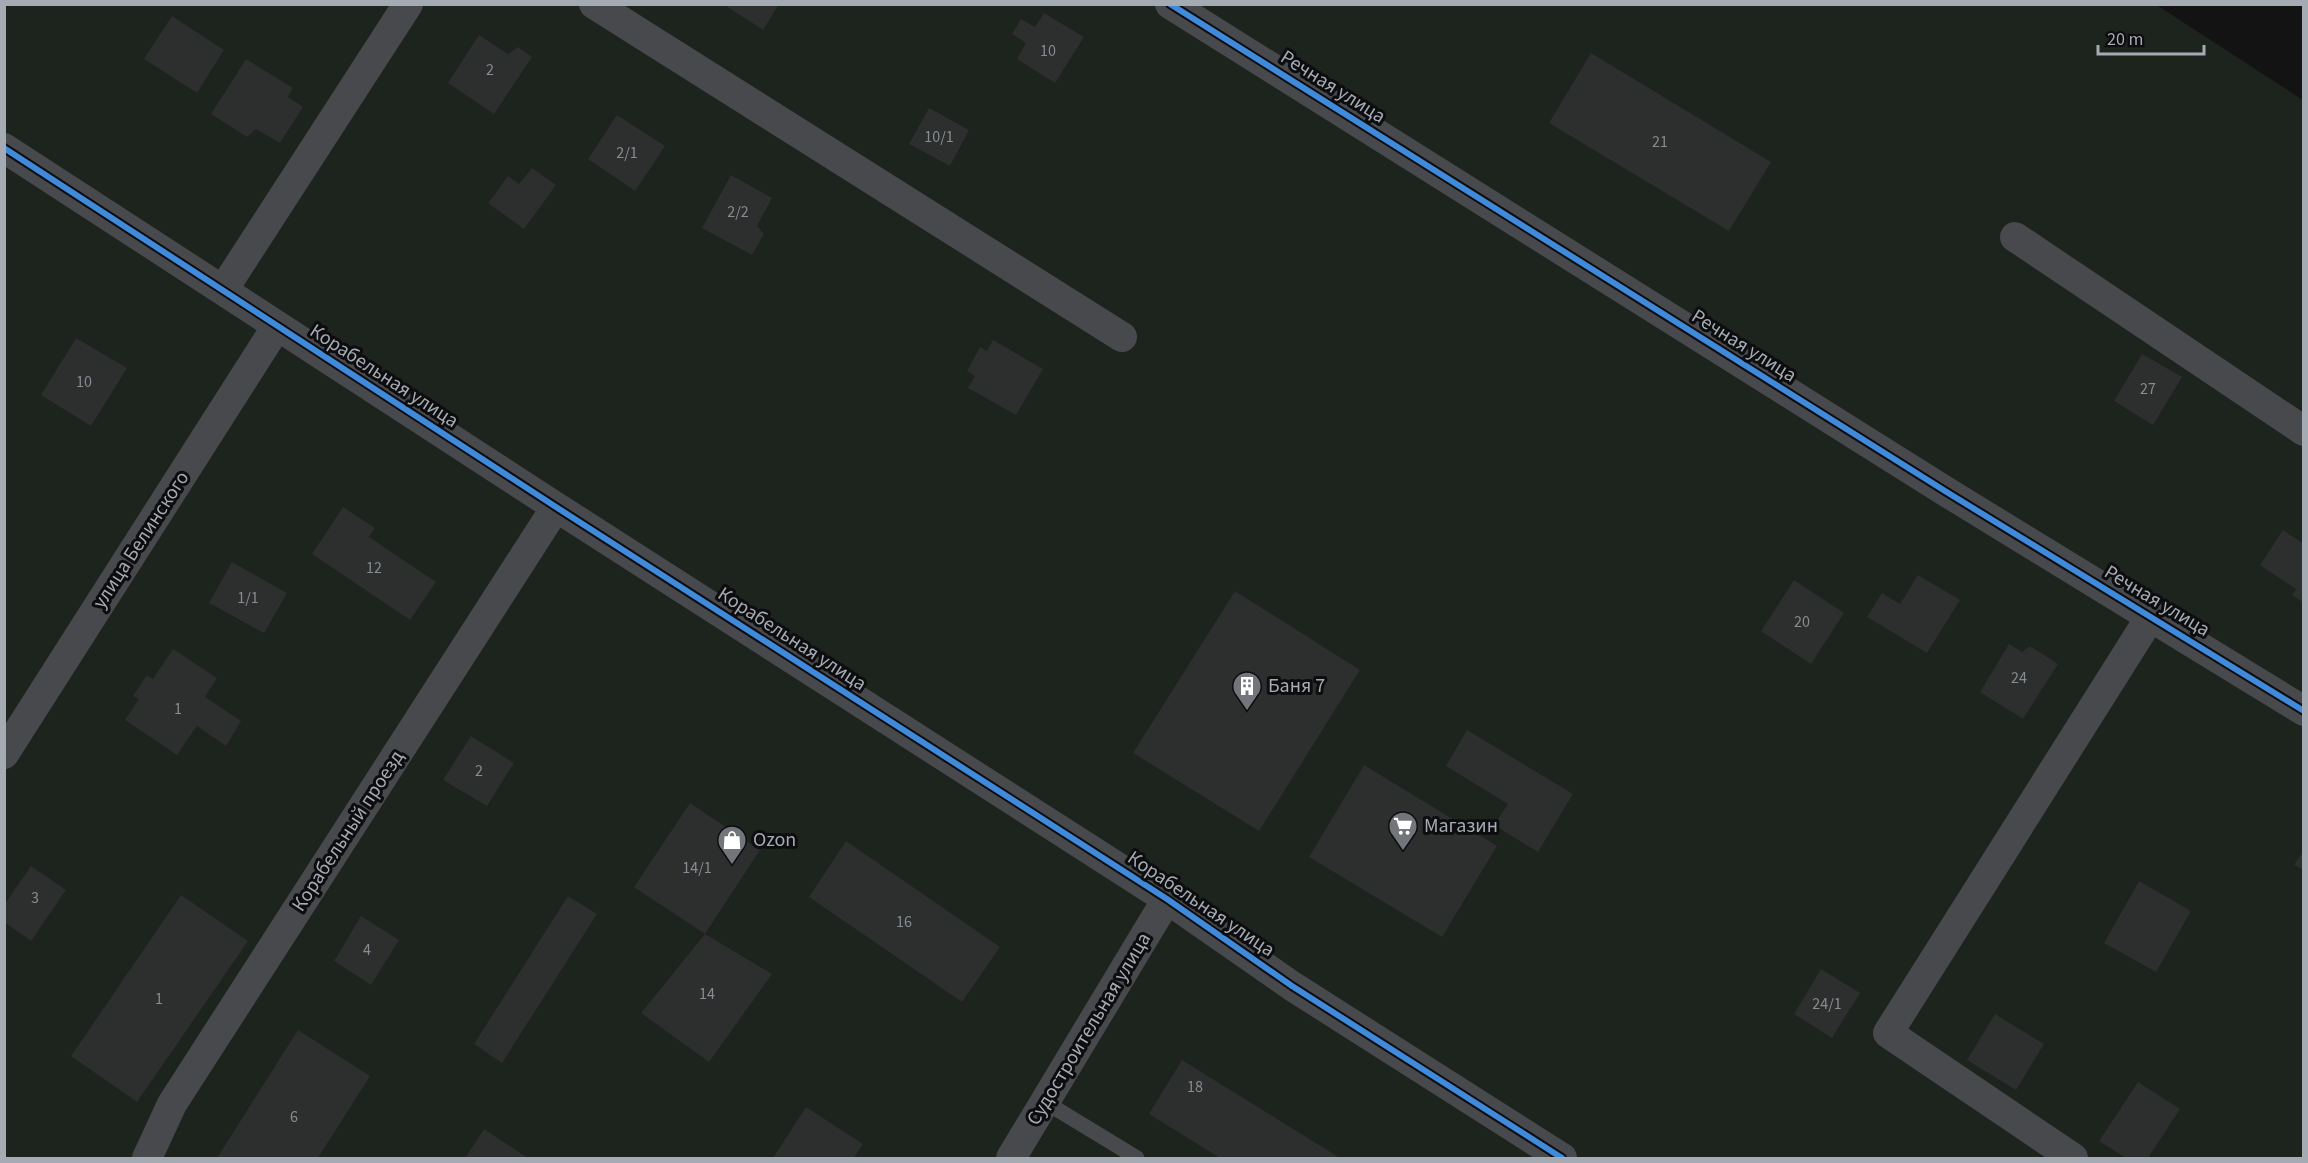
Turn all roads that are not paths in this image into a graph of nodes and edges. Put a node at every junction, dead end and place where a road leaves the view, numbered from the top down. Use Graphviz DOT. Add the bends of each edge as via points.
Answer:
graph roads {
  1 [pos="408,4"];
  2 [pos="594,4"];
  3 [pos="1170,4"];
  4 [pos="4,147"];
  5 [pos="2015,237"];
  6 [pos="223,290"];
  7 [pos="277,326"];
  8 [pos="1122,337"];
  9 [pos="2304,431"];
  10 [pos="556,507"];
  11 [pos="2151,616"];
  12 [pos="2304,711"];
  13 [pos="4,754"];
  14 [pos="1167,899"];
  15 [pos="1045,1102"];
  16 [pos="147,1158"];
  17 [pos="1011,1158"];
  18 [pos="1137,1158"];
  19 [pos="1562,1158"];
  20 [pos="2073,1158"];
  1 -- 6 [label="street"];
  2 -- 8 [label="street"];
  3 -- 11 [label="street, Речная улица"];
  4 -- 6 [label="street, Корабельная улица"];
  5 -- 9 [label="street"];
  6 -- 7 [label="street, Корабельная улица"];
  7 -- 10 [label="street, Корабельная улица"];
  7 -- 13 [label="street, улица Белинского"];
  10 -- 14 [label="street, Корабельная улица"];
  10 -- 16 [label="street, Корабельный проезд" via="171,1104"];
  11 -- 12 [label="street, Речная улица"];
  11 -- 20 [label="street" via="1888,1033"];
  14 -- 15 [label="street, Судостроительная улица"];
  14 -- 19 [label="street, Корабельная улица" via="1292,986"];
  15 -- 17 [label="street, Судостроительная улица"];
  15 -- 18 [label="lane"];
}
